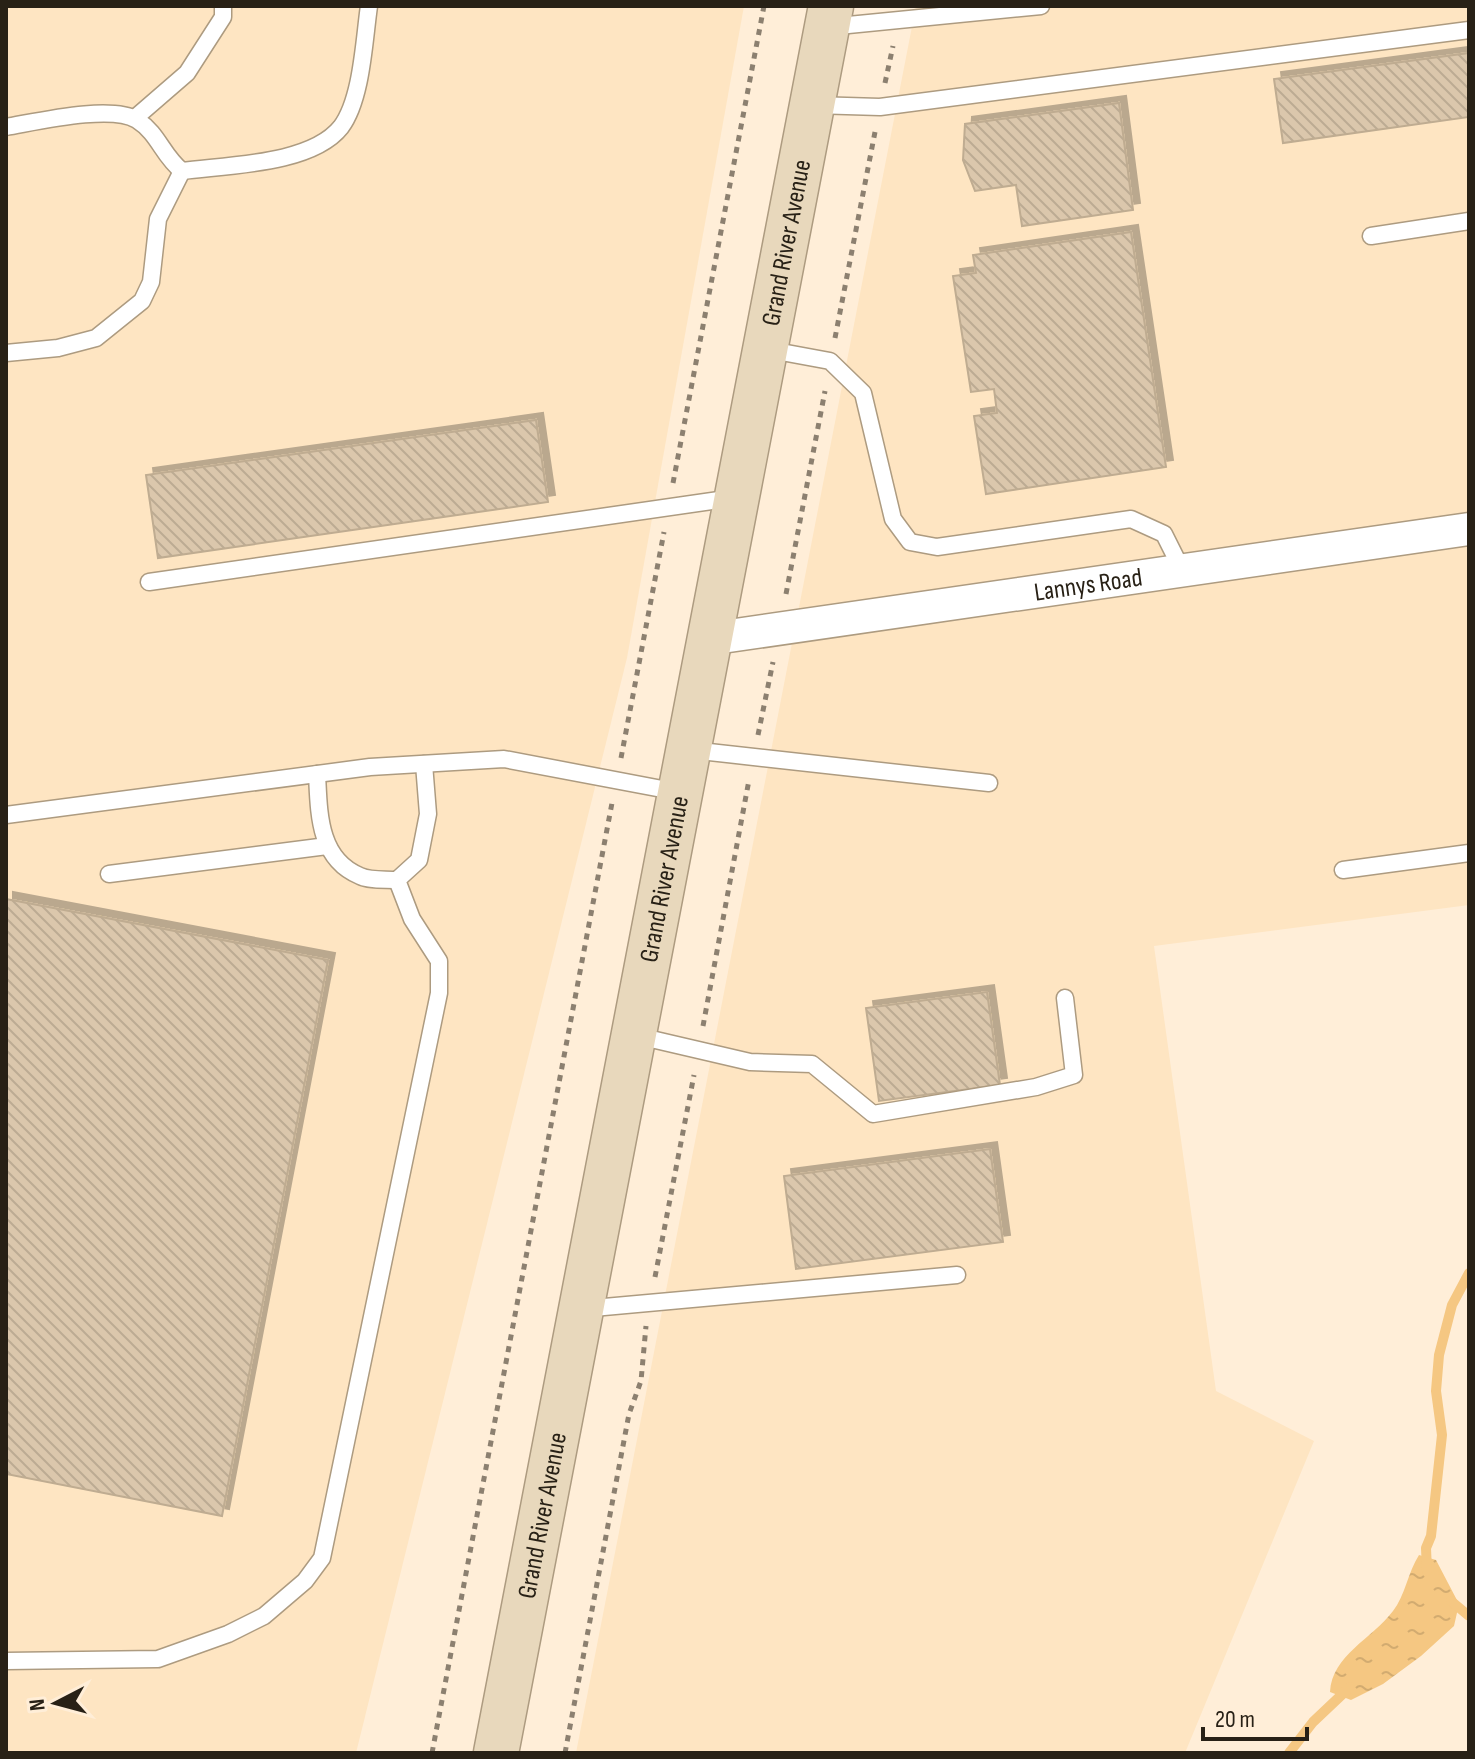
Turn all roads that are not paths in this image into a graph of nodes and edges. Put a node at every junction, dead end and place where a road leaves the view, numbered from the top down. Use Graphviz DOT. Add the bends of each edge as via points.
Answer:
graph roads {
  1 [pos="223,6"];
  2 [pos="369,6"];
  3 [pos="1041,6"];
  4 [pos="829,16"];
  5 [pos="1469,30"];
  6 [pos="812,105"];
  7 [pos="135,118"];
  8 [pos="6,127"];
  9 [pos="182,171"];
  10 [pos="1469,221"];
  11 [pos="1371,236"];
  12 [pos="764,349"];
  13 [pos="6,353"];
  14 [pos="735,497"];
  15 [pos="1469,529"];
  16 [pos="1182,570"];
  17 [pos="149,582"];
  18 [pos="708,639"];
  19 [pos="686,750"];
  20 [pos="424,764"];
  21 [pos="317,774"];
  22 [pos="989,783"];
  23 [pos="678,792"];
  24 [pos="6,815"];
  25 [pos="327,846"];
  26 [pos="1469,853"];
  27 [pos="1343,870"];
  28 [pos="109,874"];
  29 [pos="397,880"];
  30 [pos="1065,998"];
  31 [pos="632,1034"];
  32 [pos="957,1275"];
  33 [pos="580,1309"];
  34 [pos="6,1661"];
  35 [pos="496,1753"];
  1 -- 7 [label="lane" via="223,17 187,73"];
  2 -- 9 [label="lane" via="357,87 341,127 313,149"];
  3 -- 4 [label="lane" via="899,22"];
  4 -- 6 [label="main road, Grand River Avenue"];
  5 -- 6 [label="lane" via="880,107"];
  6 -- 12 [label="main road, Grand River Avenue"];
  7 -- 8 [label="lane" via="73,116"];
  7 -- 9 [label="lane"];
  9 -- 13 [label="lane" via="158,219 151,282 142,301 96,338"];
  10 -- 11 [label="lane"];
  12 -- 14 [label="main road, Grand River Avenue"];
  12 -- 16 [label="lane" via="830,361 863,393 893,519 910,542 937,547 1131,519 1164,534"];
  14 -- 17 [label="lane"];
  14 -- 18 [label="main road, Grand River Avenue"];
  15 -- 16 [label="street, Lannys Road"];
  16 -- 18 [label="street, Lannys Road"];
  18 -- 19 [label="main road, Grand River Avenue"];
  19 -- 22 [label="lane"];
  19 -- 23 [label="main road, Grand River Avenue"];
  20 -- 21 [label="lane"];
  20 -- 23 [label="lane" via="504,759"];
  20 -- 29 [label="lane" via="428,814 419,860"];
  21 -- 24 [label="lane"];
  21 -- 25 [label="lane" via="319,821"];
  23 -- 31 [label="main road, Grand River Avenue"];
  25 -- 28 [label="lane"];
  25 -- 29 [label="lane" via="361,877"];
  26 -- 27 [label="lane"];
  29 -- 34 [label="lane" via="412,919 439,961 439,993 322,1558 305,1581 264,1616 158,1659"];
  30 -- 31 [label="lane" via="1074,1075 1036,1087 873,1114 812,1064 750,1062"];
  31 -- 33 [label="main road, Grand River Avenue"];
  32 -- 33 [label="lane"];
  33 -- 35 [label="main road, Grand River Avenue"];
}
